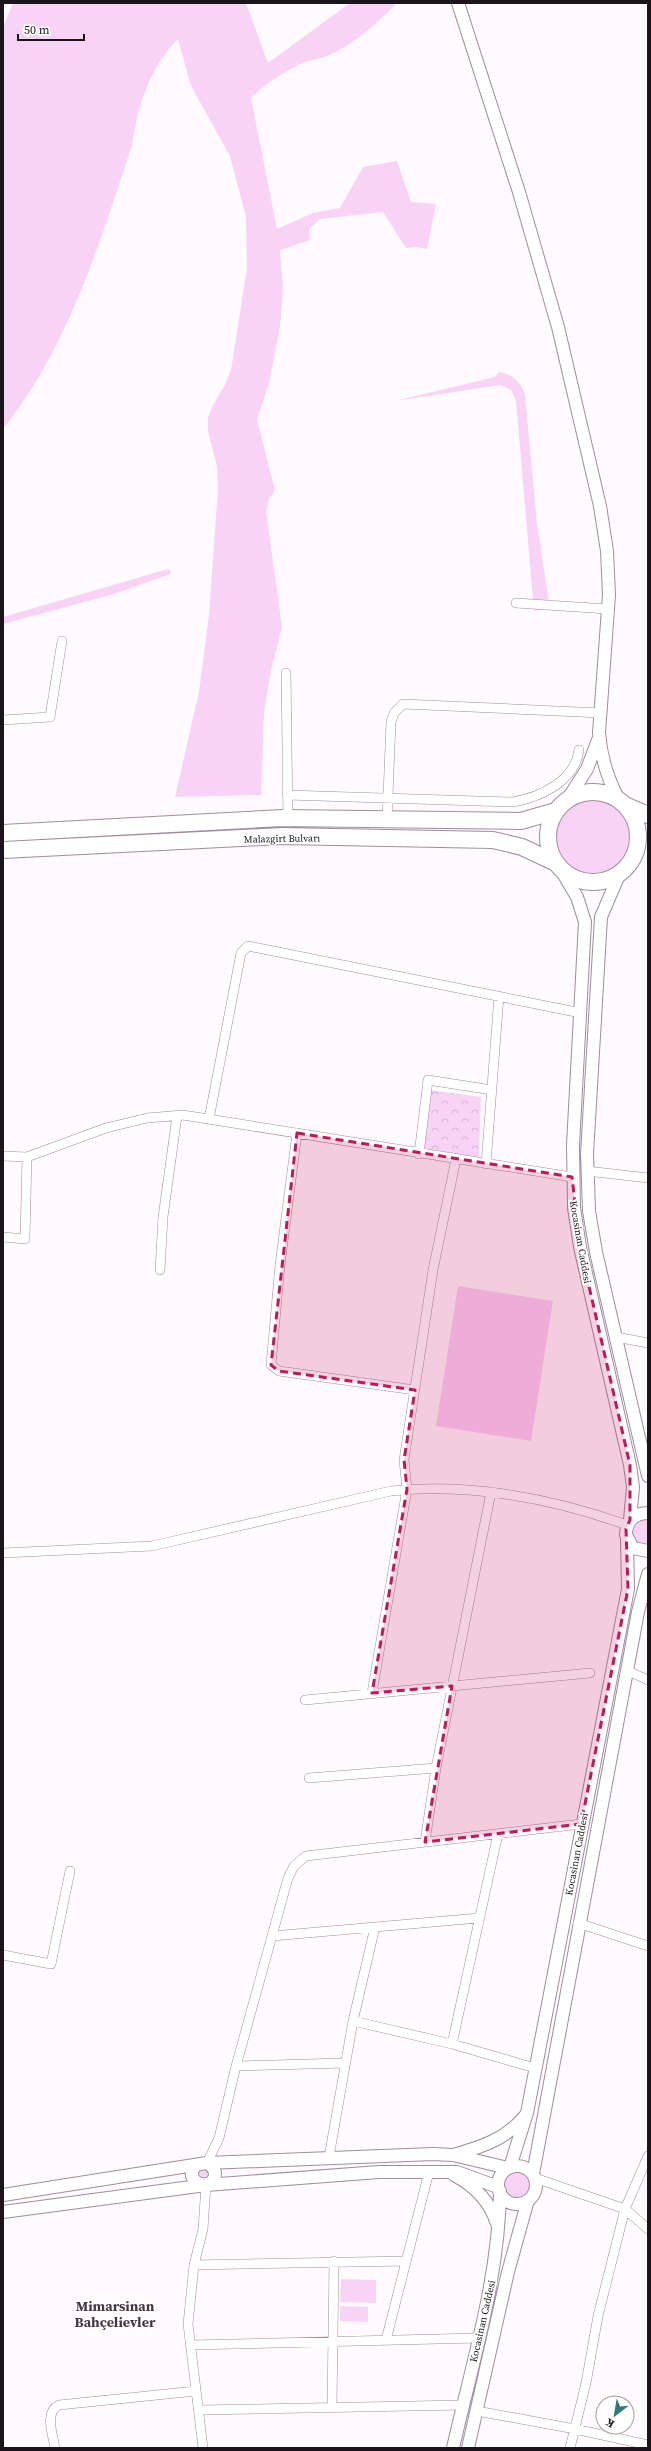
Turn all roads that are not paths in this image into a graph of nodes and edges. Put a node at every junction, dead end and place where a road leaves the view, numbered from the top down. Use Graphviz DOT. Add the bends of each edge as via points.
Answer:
graph roads {
  1 [pos="458,3"];
  2 [pos="516,603"];
  3 [pos="608,609"];
  4 [pos="62,641"];
  5 [pos="286,673"];
  6 [pos="601,713"];
  7 [pos="3,720"];
  8 [pos="599,733"];
  9 [pos="579,750"];
  10 [pos="287,795"];
  11 [pos="388,799"];
  12 [pos="622,803"];
  13 [pos="561,806"];
  14 [pos="648,815"];
  15 [pos="288,818"];
  16 [pos="387,820"];
  17 [pos="3,833"];
  18 [pos="3,850"];
  19 [pos="648,857"];
  20 [pos="558,866"];
  21 [pos="622,872"];
  22 [pos="499,996"];
  23 [pos="581,1013"];
  24 [pos="492,1090"];
  25 [pos="177,1116"];
  26 [pos="209,1118"];
  27 [pos="297,1133"];
  28 [pos="419,1154"];
  29 [pos="3,1156"];
  30 [pos="27,1157"];
  31 [pos="456,1159"];
  32 [pos="486,1164"];
  33 [pos="587,1171"];
  34 [pos="572,1177"];
  35 [pos="648,1178"];
  36 [pos="3,1237"];
  37 [pos="160,1270"];
  38 [pos="616,1337"];
  39 [pos="648,1343"];
  40 [pos="415,1390"];
  41 [pos="648,1476"];
  42 [pos="407,1489"];
  43 [pos="491,1492"];
  44 [pos="648,1513"];
  45 [pos="629,1522"];
  46 [pos="627,1540"];
  47 [pos="648,1552"];
  48 [pos="3,1553"];
  49 [pos="648,1574"];
  50 [pos="628,1671"];
  51 [pos="590,1673"];
  52 [pos="648,1680"];
  53 [pos="452,1686"];
  54 [pos="372,1693"];
  55 [pos="305,1700"];
  56 [pos="436,1768"];
  57 [pos="309,1778"];
  58 [pos="581,1824"];
  59 [pos="498,1834"];
  60 [pos="425,1842"];
  61 [pos="70,1871"];
  62 [pos="479,1918"];
  63 [pos="578,1923"];
  64 [pos="375,1927"];
  65 [pos="272,1936"];
  66 [pos="648,1946"];
  67 [pos="3,1955"];
  68 [pos="353,2021"];
  69 [pos="452,2044"];
  70 [pos="344,2063"];
  71 [pos="236,2066"];
  72 [pos="535,2068"];
  73 [pos="527,2113"];
  74 [pos="453,2156"];
  75 [pos="648,2156"];
  76 [pos="329,2157"];
  77 [pos="202,2164"];
  78 [pos="509,2168"];
  79 [pos="429,2172"];
  80 [pos="445,2172"];
  81 [pos="534,2176"];
  82 [pos="206,2185"];
  83 [pos="499,2189"];
  84 [pos="3,2195"];
  85 [pos="528,2200"];
  86 [pos="625,2209"];
  87 [pos="3,2212"];
  88 [pos="648,2229"];
  89 [pos="498,2231"];
  90 [pos="406,2260"];
  91 [pos="334,2261"];
  92 [pos="194,2265"];
  93 [pos="478,2338"];
  94 [pos="386,2340"];
  95 [pos="333,2341"];
  96 [pos="191,2344"];
  97 [pos="196,2391"];
  98 [pos="463,2405"];
  99 [pos="332,2408"];
  100 [pos="198,2410"];
  101 [pos="477,2411"];
  102 [pos="575,2429"];
  103 [pos="648,2444"];
  104 [pos="55,2448"];
  105 [pos="203,2448"];
  106 [pos="453,2448"];
  107 [pos="468,2448"];
  108 [pos="570,2448"];
  1 -- 3 [label="main road" via="519,192 576,397 606,543"];
  2 -- 3 [label="street"];
  3 -- 6 [label="main road"];
  4 -- 7 [label="street" via="50,717"];
  5 -- 10 [label="street"];
  6 -- 8 [label="main road"];
  6 -- 11 [label="street" via="403,704 394,713 391,722"];
  8 -- 12 [label="main road" via="606,770"];
  8 -- 13 [label="main road" via="587,769"];
  9 -- 11 [label="street" via="578,759 562,780 546,791 523,800 498,803"];
  10 -- 11 [label="street"];
  10 -- 15 [label="street"];
  11 -- 16 [label="street"];
  12 -- 13 [label="highway" via="605,794 589,792"];
  12 -- 14 [label="highway"];
  12 -- 21 [label="highway" via="634,818 638,833 634,856"];
  13 -- 16 [label="highway, Malazgirt Bulvarı" via="521,821"];
  13 -- 20 [label="highway" via="549,826 548,841"];
  15 -- 16 [label="highway, Malazgirt Bulvarı"];
  15 -- 17 [label="highway, Malazgirt Bulvarı"];
  18 -- 20 [label="highway, Malazgirt Bulvarı" via="282,836 493,840 522,847"];
  19 -- 21 [label="highway"];
  20 -- 21 [label="highway" via="574,879 589,883 605,881"];
  20 -- 23 [label="main road, Kocasinan Caddesi" via="577,897 585,922"];
  21 -- 33 [label="main road, Kocasinan Caddesi" via="601,917"];
  22 -- 23 [label="street"];
  22 -- 24 [label="street"];
  22 -- 26 [label="street" via="246,946 241,953"];
  23 -- 34 [label="main road, Kocasinan Caddesi"];
  24 -- 28 [label="street" via="428,1080"];
  24 -- 32 [label="street"];
  25 -- 26 [label="street"];
  25 -- 30 [label="street" via="147,1118 106,1128"];
  25 -- 37 [label="street" via="163,1217"];
  26 -- 27 [label="street"];
  27 -- 28 [label="street"];
  27 -- 40 [label="street" via="280,1265 271,1365 279,1371"];
  28 -- 31 [label="street"];
  29 -- 30 [label="street"];
  30 -- 36 [label="street" via="25,1239"];
  31 -- 32 [label="street"];
  31 -- 40 [label="street" via="433,1270"];
  32 -- 34 [label="street"];
  33 -- 35 [label="street"];
  33 -- 38 [label="main road, Kocasinan Caddesi" via="592,1232"];
  34 -- 45 [label="main road, Kocasinan Caddesi" via="580,1247 630,1465 633,1487"];
  38 -- 39 [label="street"];
  38 -- 41 [label="main road, Kocasinan Caddesi"];
  40 -- 42 [label="street" via="404,1460"];
  42 -- 43 [label="street"];
  42 -- 48 [label="street" via="152,1546"];
  42 -- 54 [label="street"];
  43 -- 45 [label="street" via="552,1502"];
  43 -- 53 [label="street"];
  44 -- 45 [label="main road" via="638,1514"];
  45 -- 46 [label="main road, Kocasinan Caddesi"];
  46 -- 47 [label="main road" via="638,1550"];
  46 -- 58 [label="main road, Kocasinan Caddesi" via="628,1589"];
  49 -- 50 [label="main road, Kocasinan Caddesi" via="638,1612"];
  50 -- 52 [label="street"];
  50 -- 63 [label="main road, Kocasinan Caddesi"];
  51 -- 53 [label="street"];
  53 -- 54 [label="street"];
  53 -- 56 [label="street"];
  54 -- 55 [label="street"];
  56 -- 57 [label="street"];
  56 -- 60 [label="street"];
  58 -- 59 [label="street"];
  58 -- 72 [label="main road, Kocasinan Caddesi"];
  59 -- 60 [label="street"];
  59 -- 62 [label="street"];
  60 -- 65 [label="street" via="306,1856 294,1866 288,1878"];
  61 -- 67 [label="street" via="51,1964"];
  62 -- 64 [label="street"];
  62 -- 69 [label="street"];
  63 -- 66 [label="street"];
  63 -- 81 [label="main road, Kocasinan Caddesi"];
  64 -- 65 [label="street"];
  64 -- 68 [label="street"];
  65 -- 71 [label="street"];
  68 -- 69 [label="street"];
  68 -- 70 [label="street"];
  69 -- 72 [label="street"];
  70 -- 71 [label="street"];
  70 -- 76 [label="street"];
  71 -- 77 [label="street" via="219,2138"];
  72 -- 73 [label="main road, Kocasinan Caddesi"];
  73 -- 74 [label="main road" via="514,2127 492,2143"];
  73 -- 78 [label="main road, Kocasinan Caddesi"];
  74 -- 76 [label="main road"];
  74 -- 78 [label="main road"];
  75 -- 86 [label="street"];
  76 -- 77 [label="main road"];
  77 -- 82 [label="main road" via="213,2168 215,2175"];
  77 -- 82 [label="main road" via="192,2171 193,2178 198,2184"];
  77 -- 84 [label="main road"];
  78 -- 81 [label="main road" via="520,2166"];
  78 -- 83 [label="main road" via="500,2177"];
  79 -- 80 [label="main road"];
  79 -- 82 [label="main road" via="379,2172"];
  79 -- 90 [label="street"];
  80 -- 83 [label="main road" via="464,2173"];
  80 -- 89 [label="main road" via="464,2180 483,2196 491,2209"];
  81 -- 85 [label="main road" via="535,2193"];
  81 -- 86 [label="street"];
  82 -- 87 [label="main road"];
  82 -- 92 [label="street" via="203,2229"];
  83 -- 85 [label="main road" via="510,2202 519,2204"];
  83 -- 89 [label="main road, Kocasinan Caddesi"];
  85 -- 101 [label="main road, Kocasinan Caddesi" via="508,2272"];
  86 -- 88 [label="street"];
  86 -- 102 [label="street" via="598,2316"];
  89 -- 93 [label="main road, Kocasinan Caddesi" via="494,2269"];
  90 -- 91 [label="street"];
  90 -- 94 [label="street"];
  91 -- 92 [label="street"];
  91 -- 95 [label="street"];
  92 -- 96 [label="street" via="188,2324"];
  93 -- 94 [label="street"];
  93 -- 98 [label="main road, Kocasinan Caddesi"];
  94 -- 95 [label="street"];
  95 -- 96 [label="street"];
  95 -- 99 [label="street"];
  96 -- 97 [label="street"];
  97 -- 100 [label="street"];
  97 -- 104 [label="street" via="59,2405 50,2415"];
  98 -- 99 [label="street"];
  98 -- 106 [label="main road, Kocasinan Caddesi"];
  99 -- 100 [label="street"];
  100 -- 105 [label="street"];
  101 -- 102 [label="street"];
  101 -- 107 [label="main road, Kocasinan Caddesi"];
  102 -- 103 [label="street"];
  102 -- 108 [label="street"];
}
